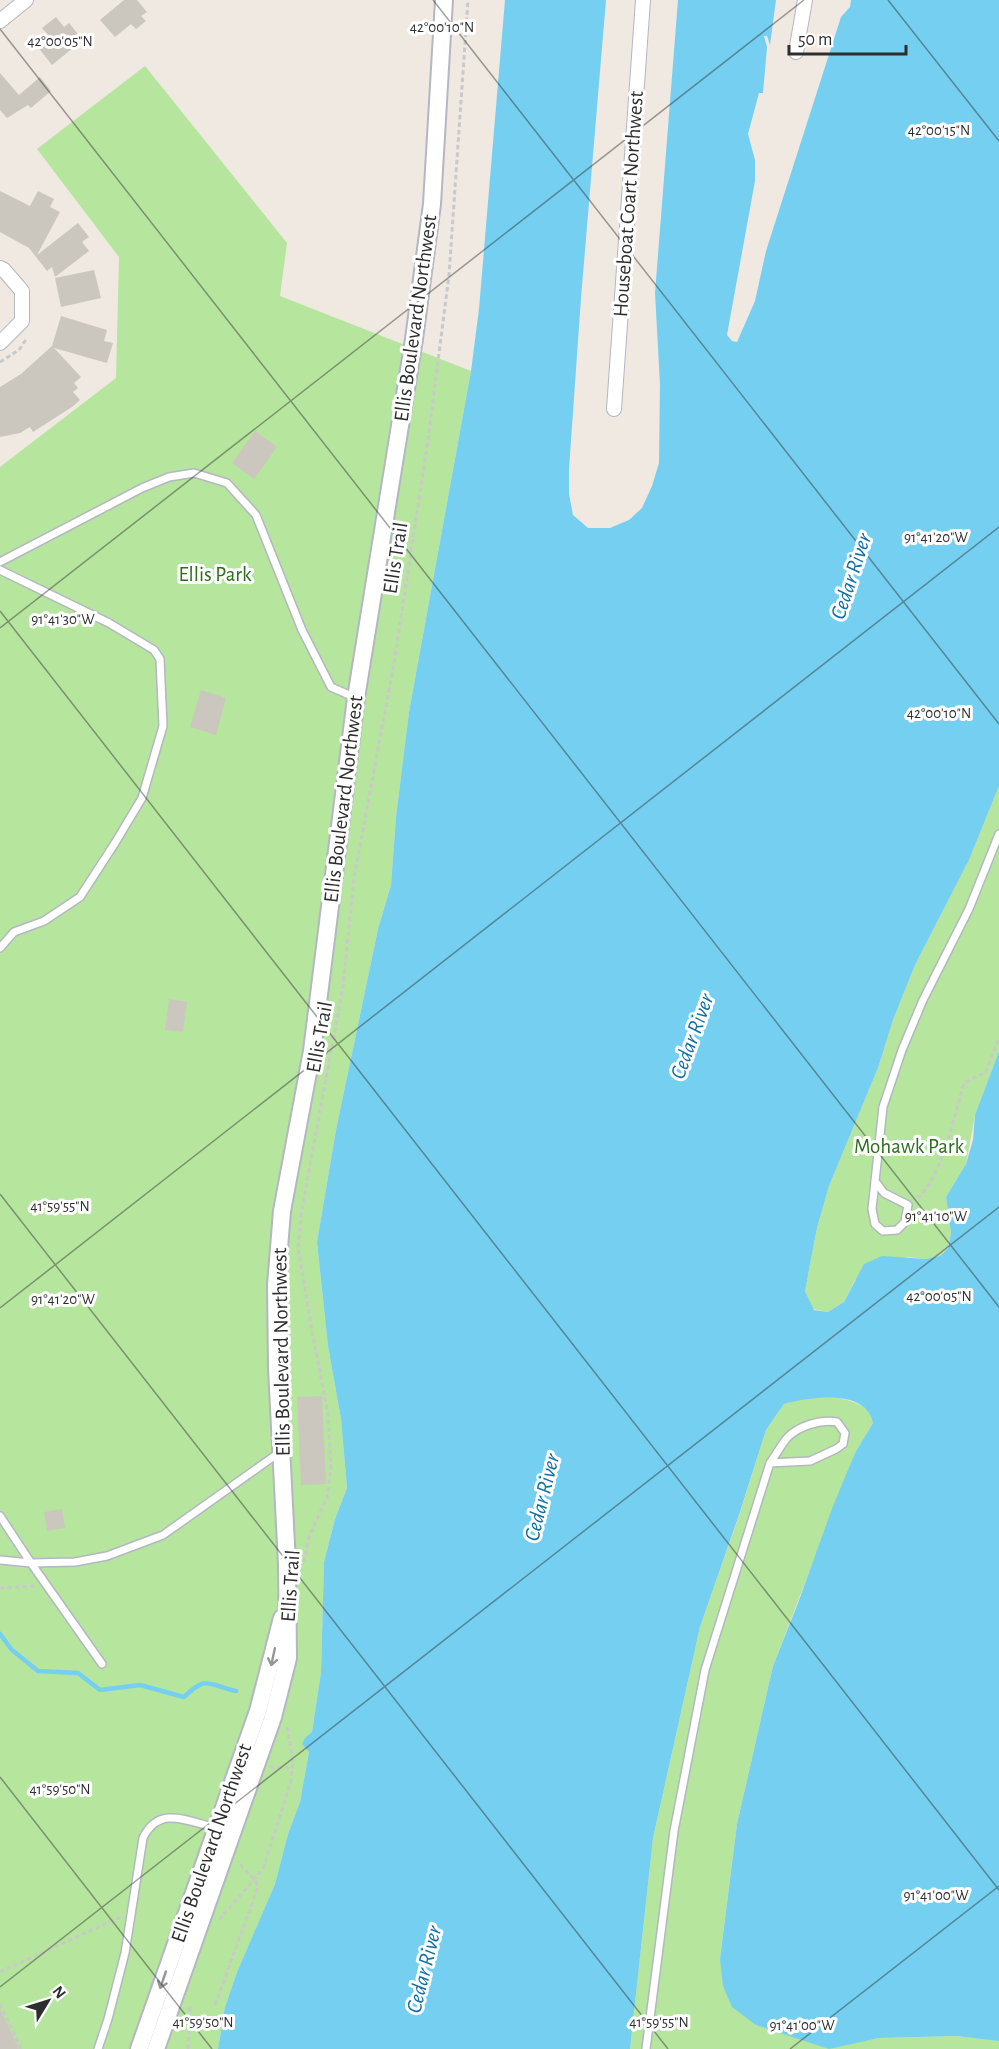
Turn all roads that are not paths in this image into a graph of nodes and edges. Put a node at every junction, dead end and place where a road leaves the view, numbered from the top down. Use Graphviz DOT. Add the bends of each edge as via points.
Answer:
graph roads {
  1 [pos="26,0"];
  2 [pos="444,0"];
  3 [pos="643,0"];
  4 [pos="805,0"];
  5 [pos="0,21"];
  6 [pos="796,52"];
  7 [pos="0,268"];
  8 [pos="0,343"];
  9 [pos="614,409"];
  10 [pos="0,562"];
  11 [pos="0,570"];
  12 [pos="356,698"];
  13 [pos="999,834"];
  14 [pos="0,948"];
  15 [pos="875,1181"];
  16 [pos="282,1451"];
  17 [pos="770,1463"];
  18 [pos="0,1516"];
  19 [pos="0,1560"];
  20 [pos="31,1563"];
  21 [pos="287,1600"];
  22 [pos="102,1664"];
  23 [pos="216,1828"];
  24 [pos="234,1832"];
  25 [pos="98,2049"];
  26 [pos="139,2049"];
  27 [pos="156,2049"];
  28 [pos="646,2049"];
  1 -- 5 [label="street"];
  2 -- 12 [label="street, Ellis Boulevard Northwest" via="432,204"];
  3 -- 9 [label="street, Houseboat Coart Northwest"];
  4 -- 6 [label="street"];
  7 -- 8 [label="street" via="22,291 22,321"];
  10 -- 12 [label="lane" via="169,477 194,473 227,483 256,515 302,630 331,687"];
  11 -- 14 [label="lane" via="109,623 154,650 160,659 163,726 142,798 80,897 44,921 14,932"];
  12 -- 16 [label="street, Ellis Boulevard Northwest" via="312,1051 282,1211 276,1285"];
  13 -- 15 [label="lane" via="969,909 902,1050 883,1107"];
  15 -- 15 [label="lane" via="875,1224 883,1231 897,1230 905,1222 908,1205 884,1192"];
  16 -- 20 [label="lane" via="163,1535 96,1558"];
  16 -- 21 [label="street, Ellis Boulevard Northwest"];
  17 -- 17 [label="lane" via="788,1437 805,1426 827,1420 837,1422 845,1433 843,1444 810,1461"];
  17 -- 28 [label="lane" via="705,1670 674,1831"];
  18 -- 20 [label="lane"];
  19 -- 20 [label="lane"];
  20 -- 22 [label="lane"];
  21 -- 23 [label="street, Ellis Boulevard Northwest, one-way" via="266,1684"];
  21 -- 24 [label="street, Ellis Boulevard Northwest" via="285,1676"];
  23 -- 24 [label="lane"];
  23 -- 25 [label="lane" via="170,1816 148,1827 125,1953"];
  23 -- 26 [label="street, Ellis Boulevard Northwest, one-way"];
  24 -- 27 [label="street, Ellis Boulevard Northwest"];
}
